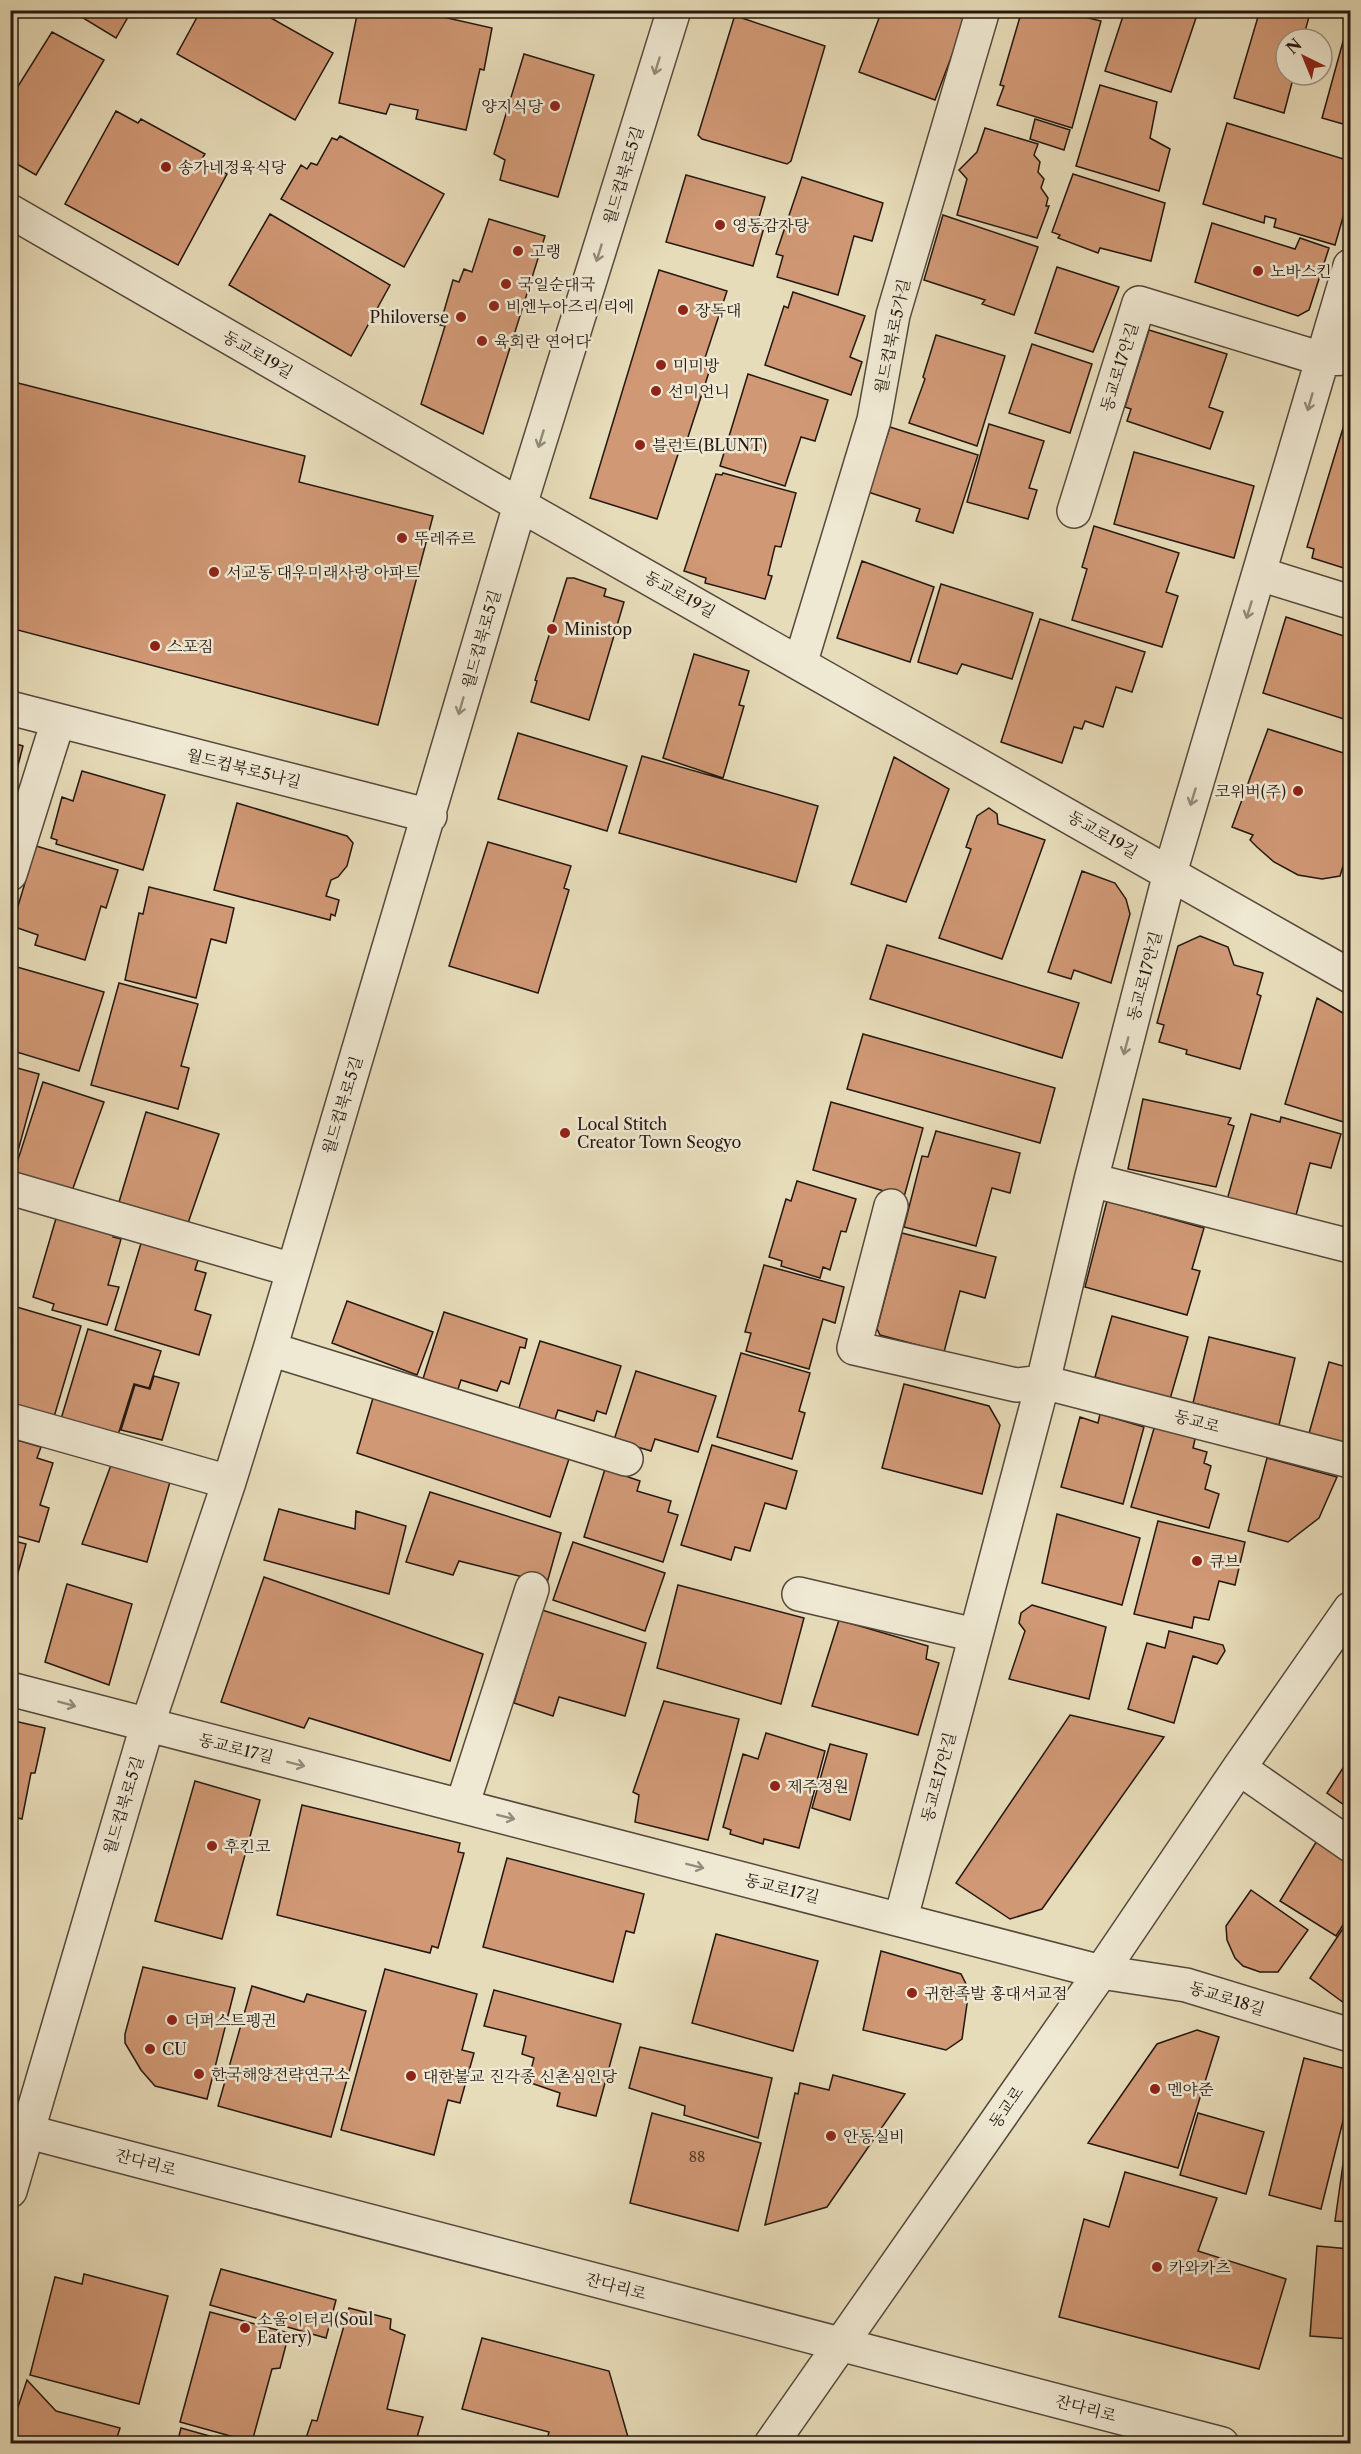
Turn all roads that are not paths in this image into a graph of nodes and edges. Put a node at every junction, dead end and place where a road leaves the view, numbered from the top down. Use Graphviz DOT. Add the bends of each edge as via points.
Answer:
graph roads {
  1 [pos="674,10"];
  2 [pos="983,10"];
  3 [pos="10,211"];
  4 [pos="1350,266"];
  5 [pos="1336,358"];
  6 [pos="520,505"];
  7 [pos="1074,511"];
  8 [pos="1260,574"];
  9 [pos="1350,602"];
  10 [pos="801,662"];
  11 [pos="10,708"];
  12 [pos="58,721"];
  13 [pos="429,816"];
  14 [pos="1170,873"];
  15 [pos="10,874"];
  16 [pos="1350,976"];
  17 [pos="1091,1180"];
  18 [pos="10,1188"];
  19 [pos="891,1206"];
  20 [pos="1350,1246"];
  21 [pos="293,1270"];
  22 [pos="270,1349"];
  23 [pos="1043,1382"];
  24 [pos="10,1420"];
  25 [pos="626,1459"];
  26 [pos="1350,1461"];
  27 [pos="229,1482"];
  28 [pos="532,1589"];
  29 [pos="800,1594"];
  30 [pos="1350,1609"];
  31 [pos="975,1635"];
  32 [pos="10,1689"];
  33 [pos="147,1726"];
  34 [pos="1239,1768"];
  35 [pos="462,1806"];
  36 [pos="1350,1845"];
  37 [pos="901,1918"];
  38 [pos="1101,1972"];
  39 [pos="1350,2035"];
  40 [pos="19,2129"];
  41 [pos="10,2191"];
  42 [pos="839,2344"];
  43 [pos="771,2444"];
  44 [pos="1222,2444"];
  1 -- 6 [label="street, 월드컵북로5길, one-way"];
  2 -- 10 [label="street, 월드컵북로5가길" via="893,315 874,420"];
  3 -- 6 [label="street, 동교로19길"];
  4 -- 5 [label="street, 동교로17안길"];
  5 -- 7 [label="street, 동교로17안길" via="1139,303"];
  5 -- 8 [label="street, 동교로17안길, one-way"];
  6 -- 10 [label="street, 동교로19길"];
  6 -- 13 [label="street, 월드컵북로5길, one-way"];
  8 -- 9 [label="street"];
  8 -- 14 [label="street, 동교로17안길, one-way"];
  10 -- 14 [label="street, 동교로19길"];
  11 -- 12 [label="street, 월드컵북로5나길"];
  12 -- 13 [label="street, 월드컵북로5나길"];
  12 -- 15 [label="street"];
  13 -- 21 [label="street, 월드컵북로5길"];
  14 -- 16 [label="street, 동교로19길"];
  14 -- 17 [label="street, 동교로17안길, one-way"];
  17 -- 20 [label="street"];
  17 -- 23 [label="street, 동교로17안길"];
  18 -- 21 [label="street"];
  19 -- 23 [label="street" via="854,1348 1017,1385"];
  21 -- 22 [label="street, 월드컵북로5길"];
  22 -- 25 [label="street"];
  22 -- 27 [label="street, 월드컵북로5길"];
  23 -- 26 [label="street, 동교로"];
  23 -- 31 [label="street, 동교로17안길"];
  24 -- 27 [label="street"];
  27 -- 33 [label="street, 월드컵북로5길"];
  28 -- 35 [label="street"];
  29 -- 31 [label="street"];
  30 -- 34 [label="street, 동교로"];
  31 -- 37 [label="street, 동교로17안길"];
  32 -- 33 [label="street, 동교로17길, one-way"];
  33 -- 35 [label="street, 동교로17길, one-way"];
  33 -- 40 [label="street, 월드컵북로5길"];
  34 -- 36 [label="street"];
  34 -- 38 [label="street, 동교로"];
  35 -- 37 [label="street, 동교로17길, one-way"];
  37 -- 38 [label="street, 동교로17길"];
  38 -- 39 [label="street, 동교로18길" via="1186,1985"];
  38 -- 42 [label="street, 동교로"];
  40 -- 41 [label="street, 월드컵북로5길"];
  40 -- 42 [label="street, 잔다리로"];
  42 -- 43 [label="street, 동교로"];
  42 -- 44 [label="street, 잔다리로"];
}
